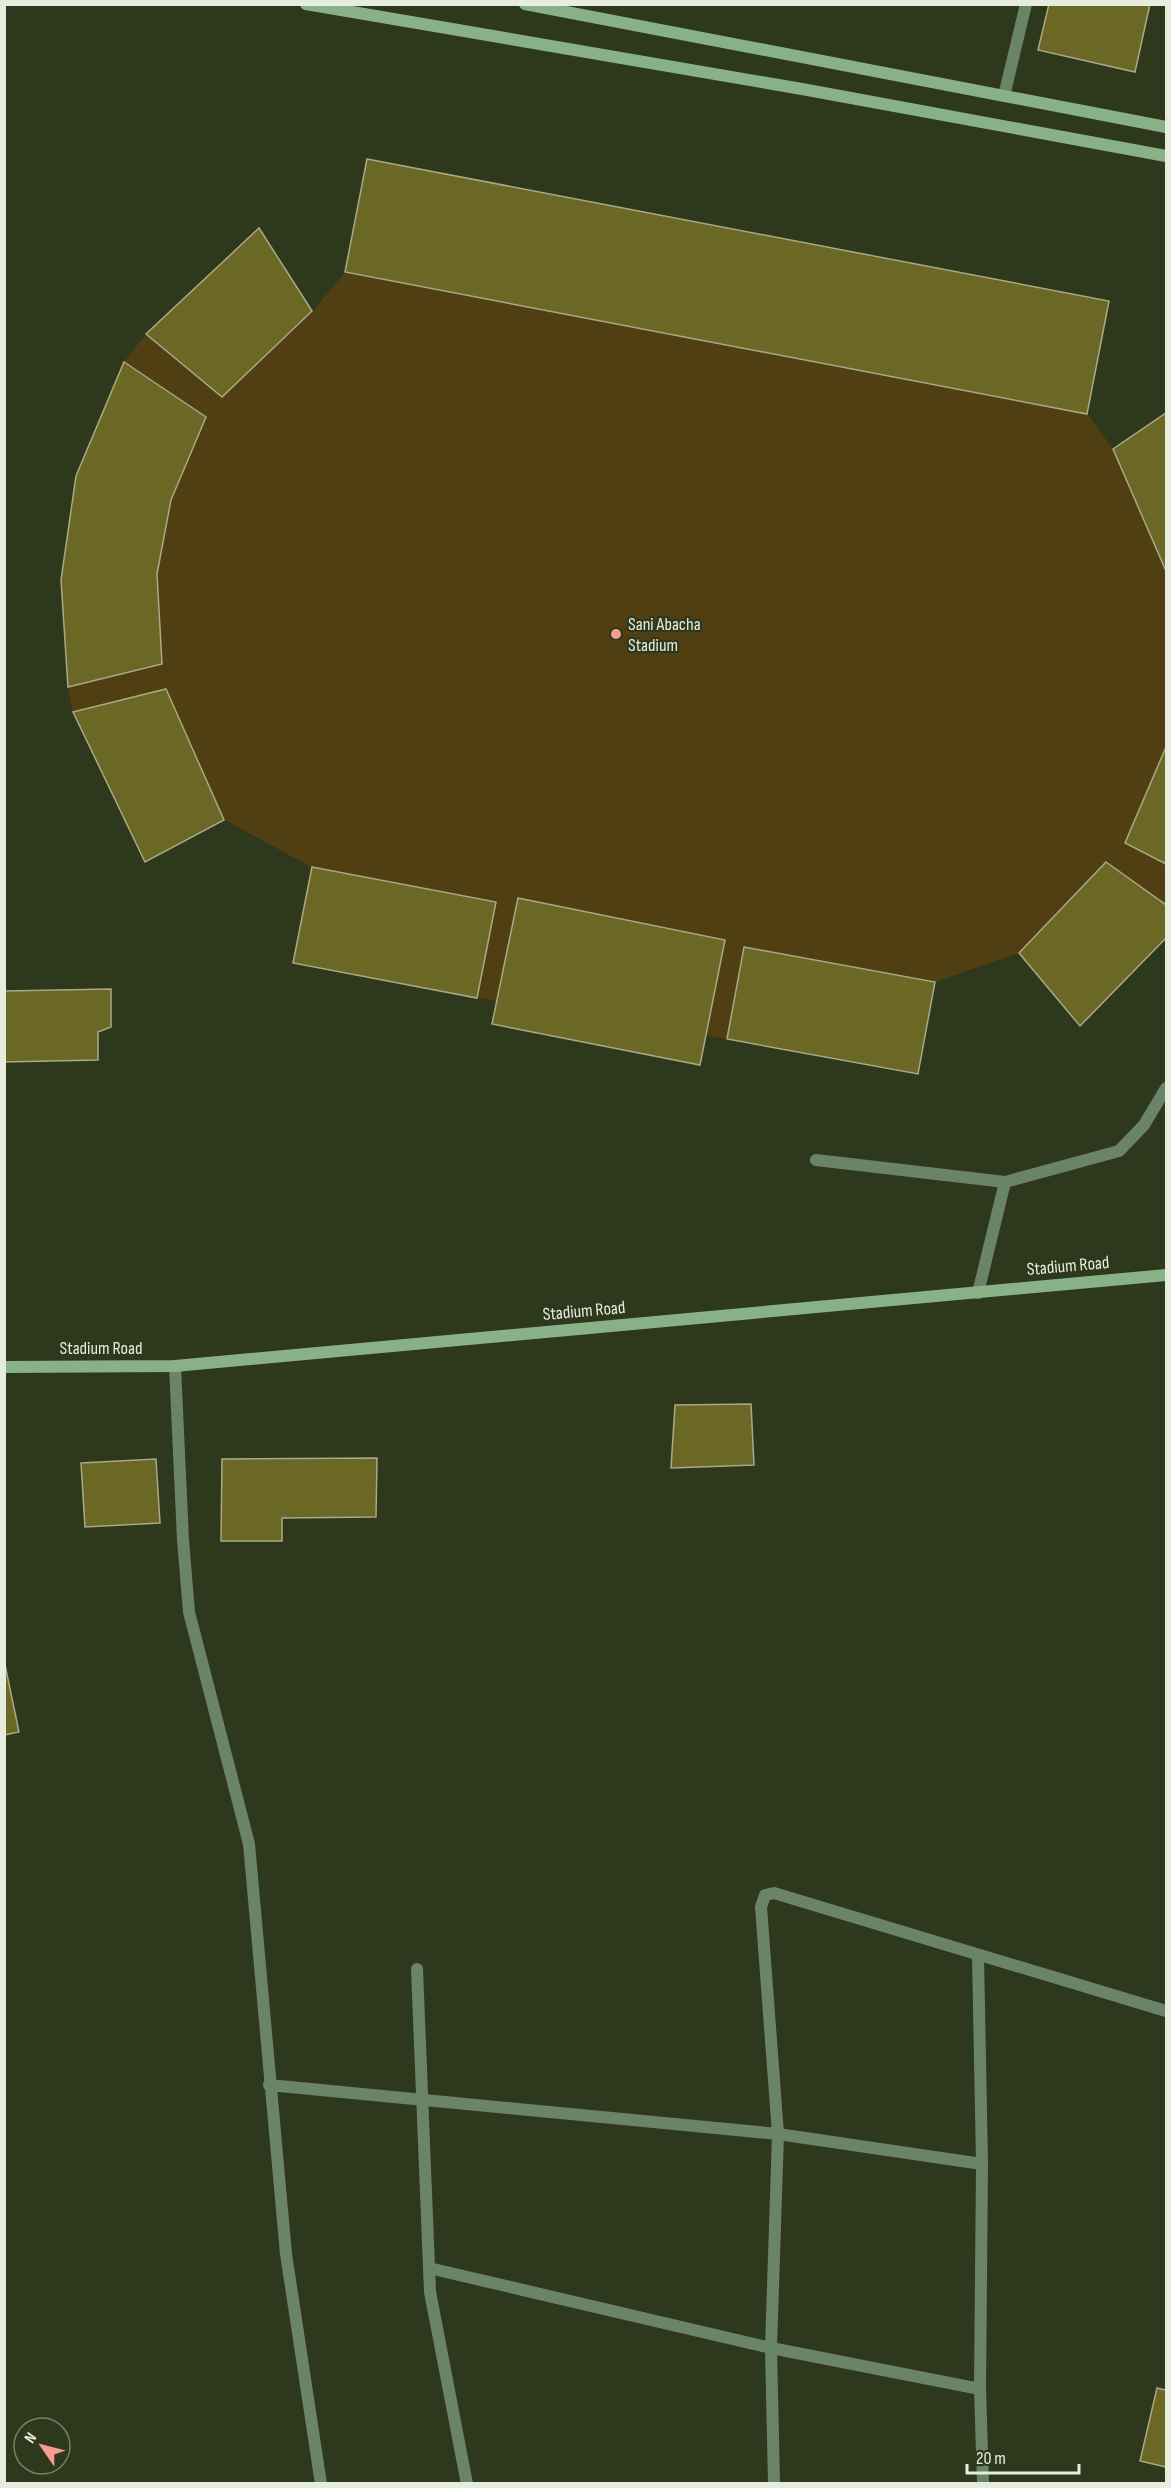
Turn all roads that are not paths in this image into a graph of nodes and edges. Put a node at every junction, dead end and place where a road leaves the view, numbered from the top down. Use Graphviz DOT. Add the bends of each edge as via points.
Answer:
graph roads {
  1 [pos="306,4"];
  2 [pos="525,4"];
  3 [pos="1026,4"];
  4 [pos="1004,96"];
  5 [pos="1166,127"];
  6 [pos="1167,156"];
  7 [pos="1167,1088"];
  8 [pos="816,1160"];
  9 [pos="1005,1182"];
  10 [pos="1167,1275"];
  11 [pos="978,1293"];
  12 [pos="176,1366"];
  13 [pos="4,1367"];
  14 [pos="978,1955"];
  15 [pos="417,1969"];
  16 [pos="1167,2011"];
  17 [pos="269,2085"];
  18 [pos="423,2099"];
  19 [pos="778,2134"];
  20 [pos="982,2164"];
  21 [pos="429,2268"];
  22 [pos="771,2348"];
  23 [pos="980,2389"];
  24 [pos="321,2484"];
  25 [pos="467,2484"];
  26 [pos="774,2484"];
  27 [pos="983,2484"];
  1 -- 6 [label="main road"];
  2 -- 4 [label="main road"];
  3 -- 4 [label="street"];
  4 -- 5 [label="main road"];
  7 -- 9 [label="street" via="1144,1125 1119,1151"];
  8 -- 9 [label="street"];
  9 -- 11 [label="street"];
  10 -- 11 [label="main road, Stadium Road"];
  11 -- 12 [label="main road, Stadium Road"];
  12 -- 13 [label="main road, Stadium Road"];
  12 -- 17 [label="street" via="189,1612 249,1844"];
  14 -- 16 [label="street"];
  14 -- 19 [label="street" via="774,1893 765,1895 761,1907"];
  14 -- 20 [label="street"];
  15 -- 18 [label="street"];
  17 -- 18 [label="street"];
  17 -- 24 [label="street" via="286,2254"];
  18 -- 19 [label="street"];
  18 -- 21 [label="street"];
  19 -- 20 [label="street"];
  19 -- 22 [label="street"];
  20 -- 23 [label="street"];
  21 -- 22 [label="street"];
  21 -- 25 [label="street" via="430,2292"];
  22 -- 23 [label="street"];
  22 -- 26 [label="street"];
  23 -- 27 [label="street"];
}
